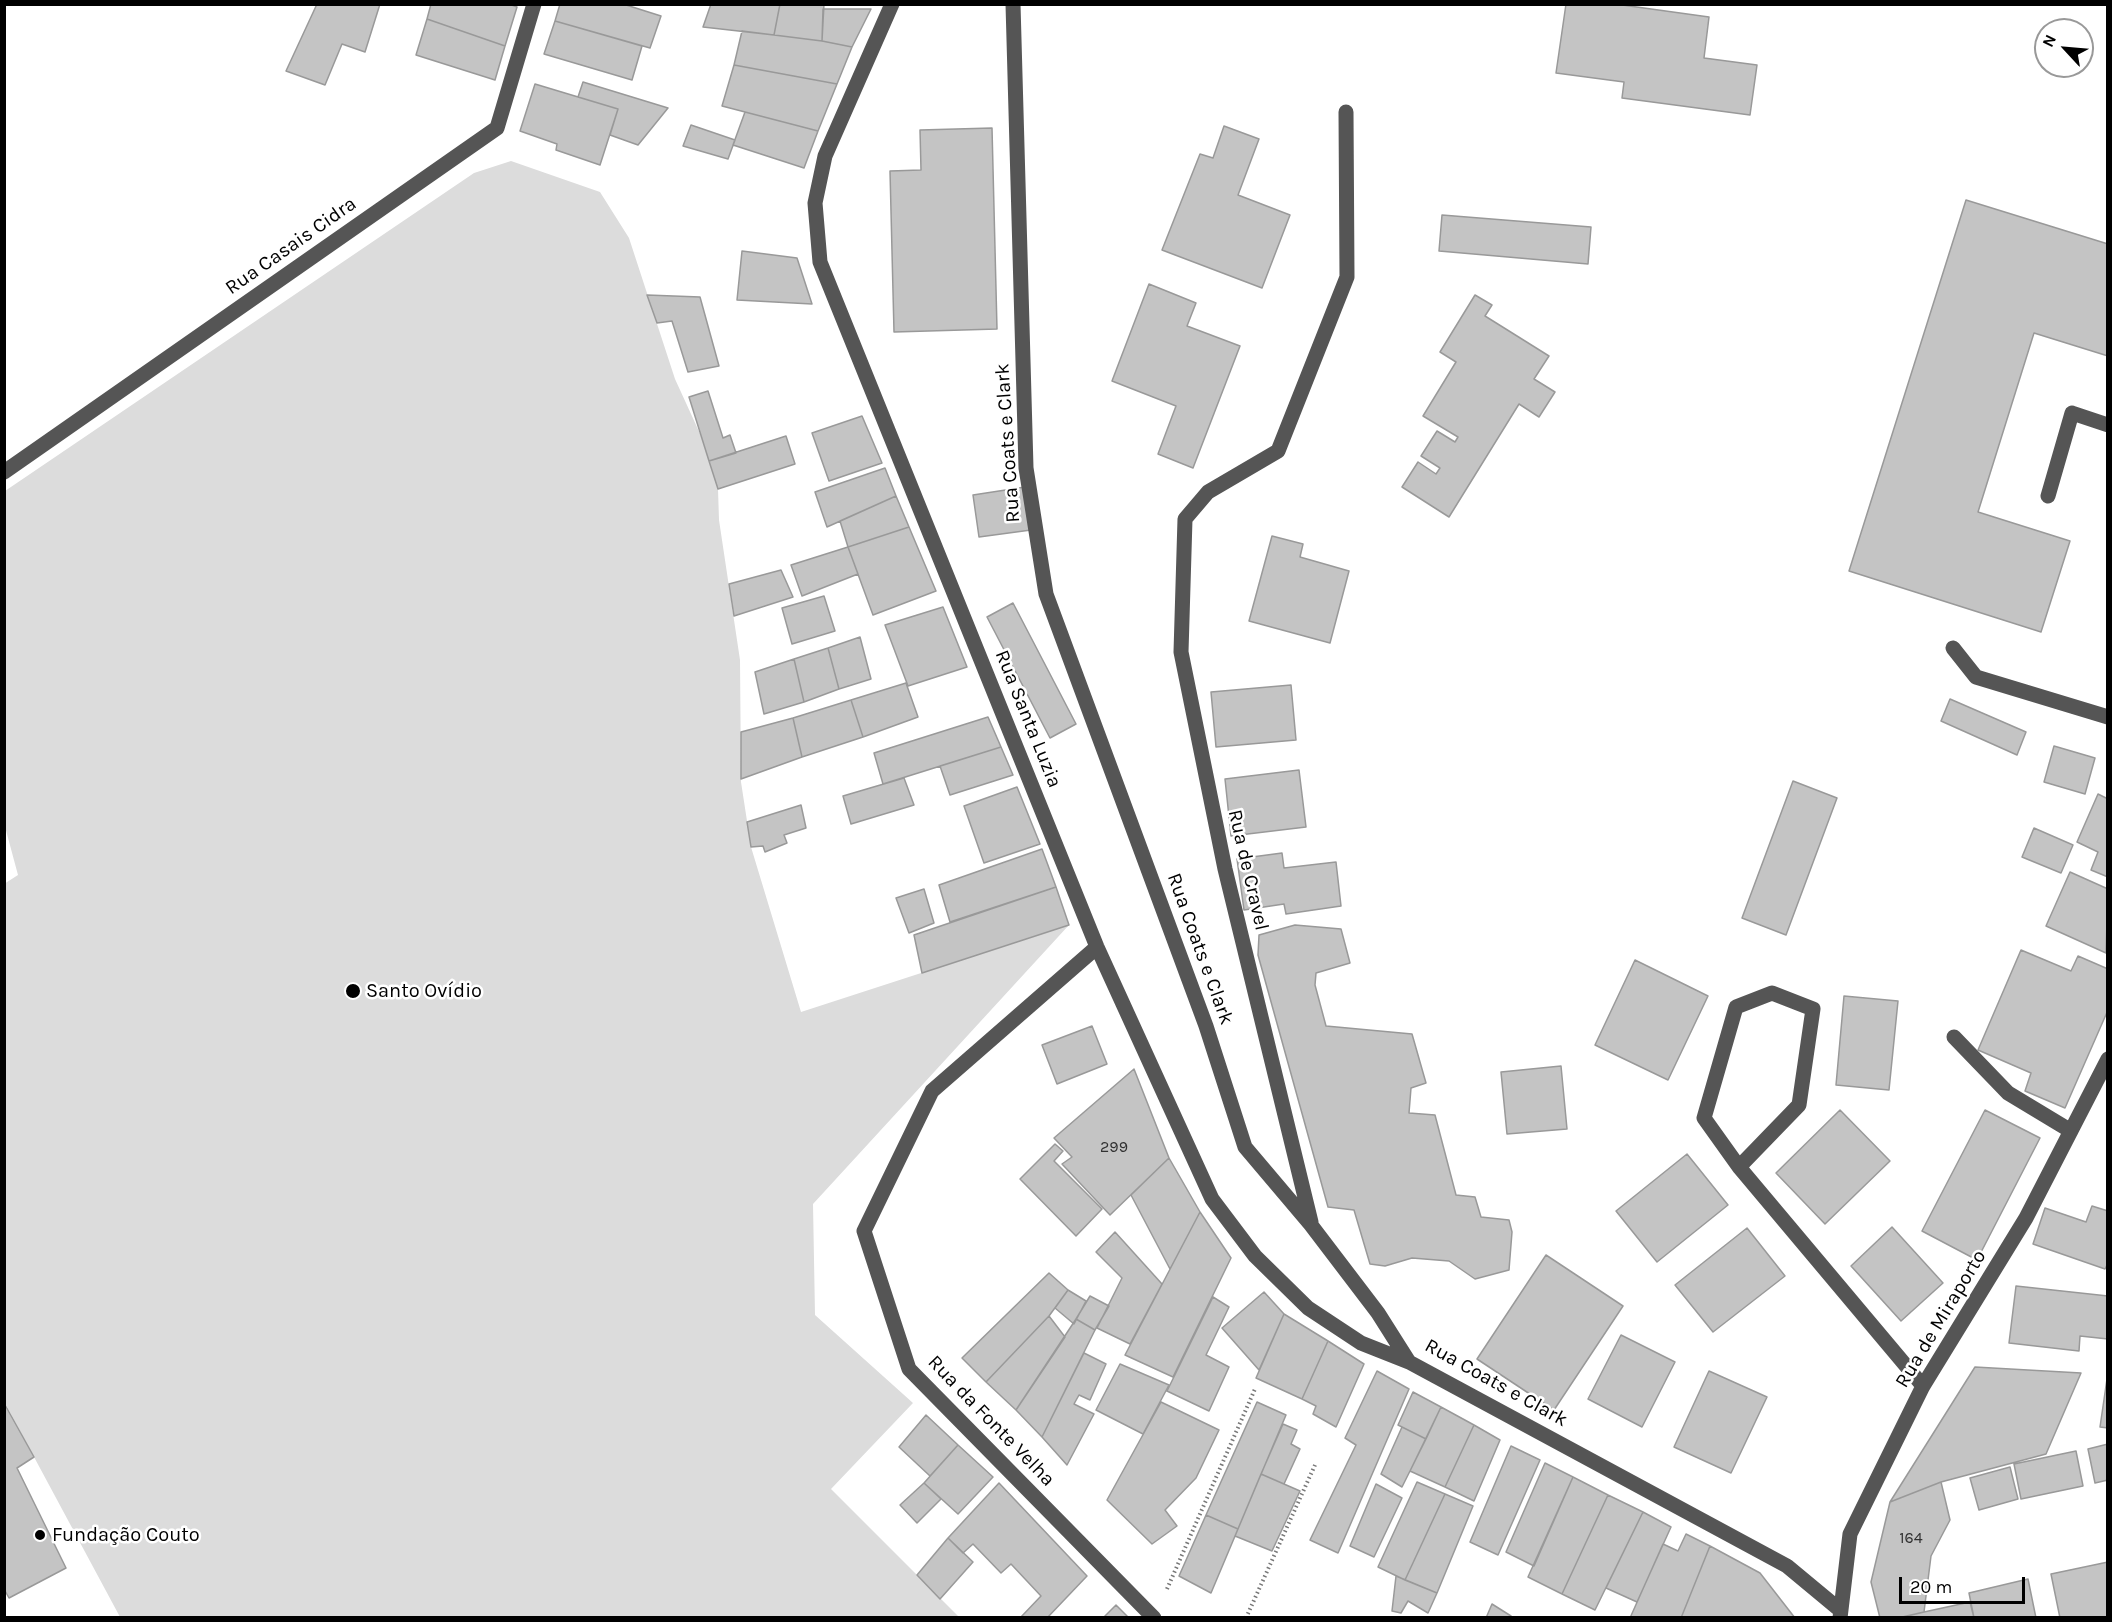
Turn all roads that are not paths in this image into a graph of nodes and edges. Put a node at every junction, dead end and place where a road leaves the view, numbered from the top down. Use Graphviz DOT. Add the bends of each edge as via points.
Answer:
graph roads {
  1 [pos="534,4"];
  2 [pos="892,4"];
  3 [pos="1013,4"];
  4 [pos="1346,112"];
  5 [pos="2108,425"];
  6 [pos="4,472"];
  7 [pos="2048,496"];
  8 [pos="1953,648"];
  9 [pos="2108,717"];
  10 [pos="1097,947"];
  11 [pos="1954,1037"];
  12 [pos="2108,1059"];
  13 [pos="2071,1131"];
  14 [pos="1739,1167"];
  15 [pos="1311,1225"];
  16 [pos="1409,1362"];
  17 [pos="1923,1386"];
  18 [pos="1840,1614"];
  19 [pos="1154,1617"];
  1 -- 6 [label="street, Rua Casais Cidra" via="497,128"];
  2 -- 10 [label="street, Rua Santa Luzia" via="825,156 816,203 820,262"];
  3 -- 15 [label="street, Rua Coats e Clark" via="1026,468 1046,594 1206,1026 1245,1147"];
  4 -- 15 [label="street, Rua de Cravel" via="1347,277 1278,451 1208,492 1185,519 1181,652 1225,869"];
  5 -- 7 [label="street" via="2072,413"];
  8 -- 9 [label="street" via="1976,677"];
  10 -- 16 [label="street, Rua Santa Luzia" via="1212,1198 1255,1256 1308,1308 1361,1343"];
  10 -- 19 [label="street, Rua da Fonte Velha" via="932,1091 864,1231 909,1369"];
  11 -- 13 [label="street" via="2008,1094"];
  12 -- 13 [label="street, Rua de Miraporto"];
  13 -- 17 [label="street, Rua de Miraporto" via="2026,1218"];
  14 -- 14 [label="street" via="1704,1118 1736,1006 1772,993 1813,1009 1799,1105"];
  14 -- 17 [label="street"];
  15 -- 16 [label="street, Rua Coats e Clark" via="1378,1313"];
  16 -- 18 [label="street, Rua Coats e Clark" via="1787,1566"];
  17 -- 18 [label="street, Rua de Miraporto" via="1850,1534"];
}
